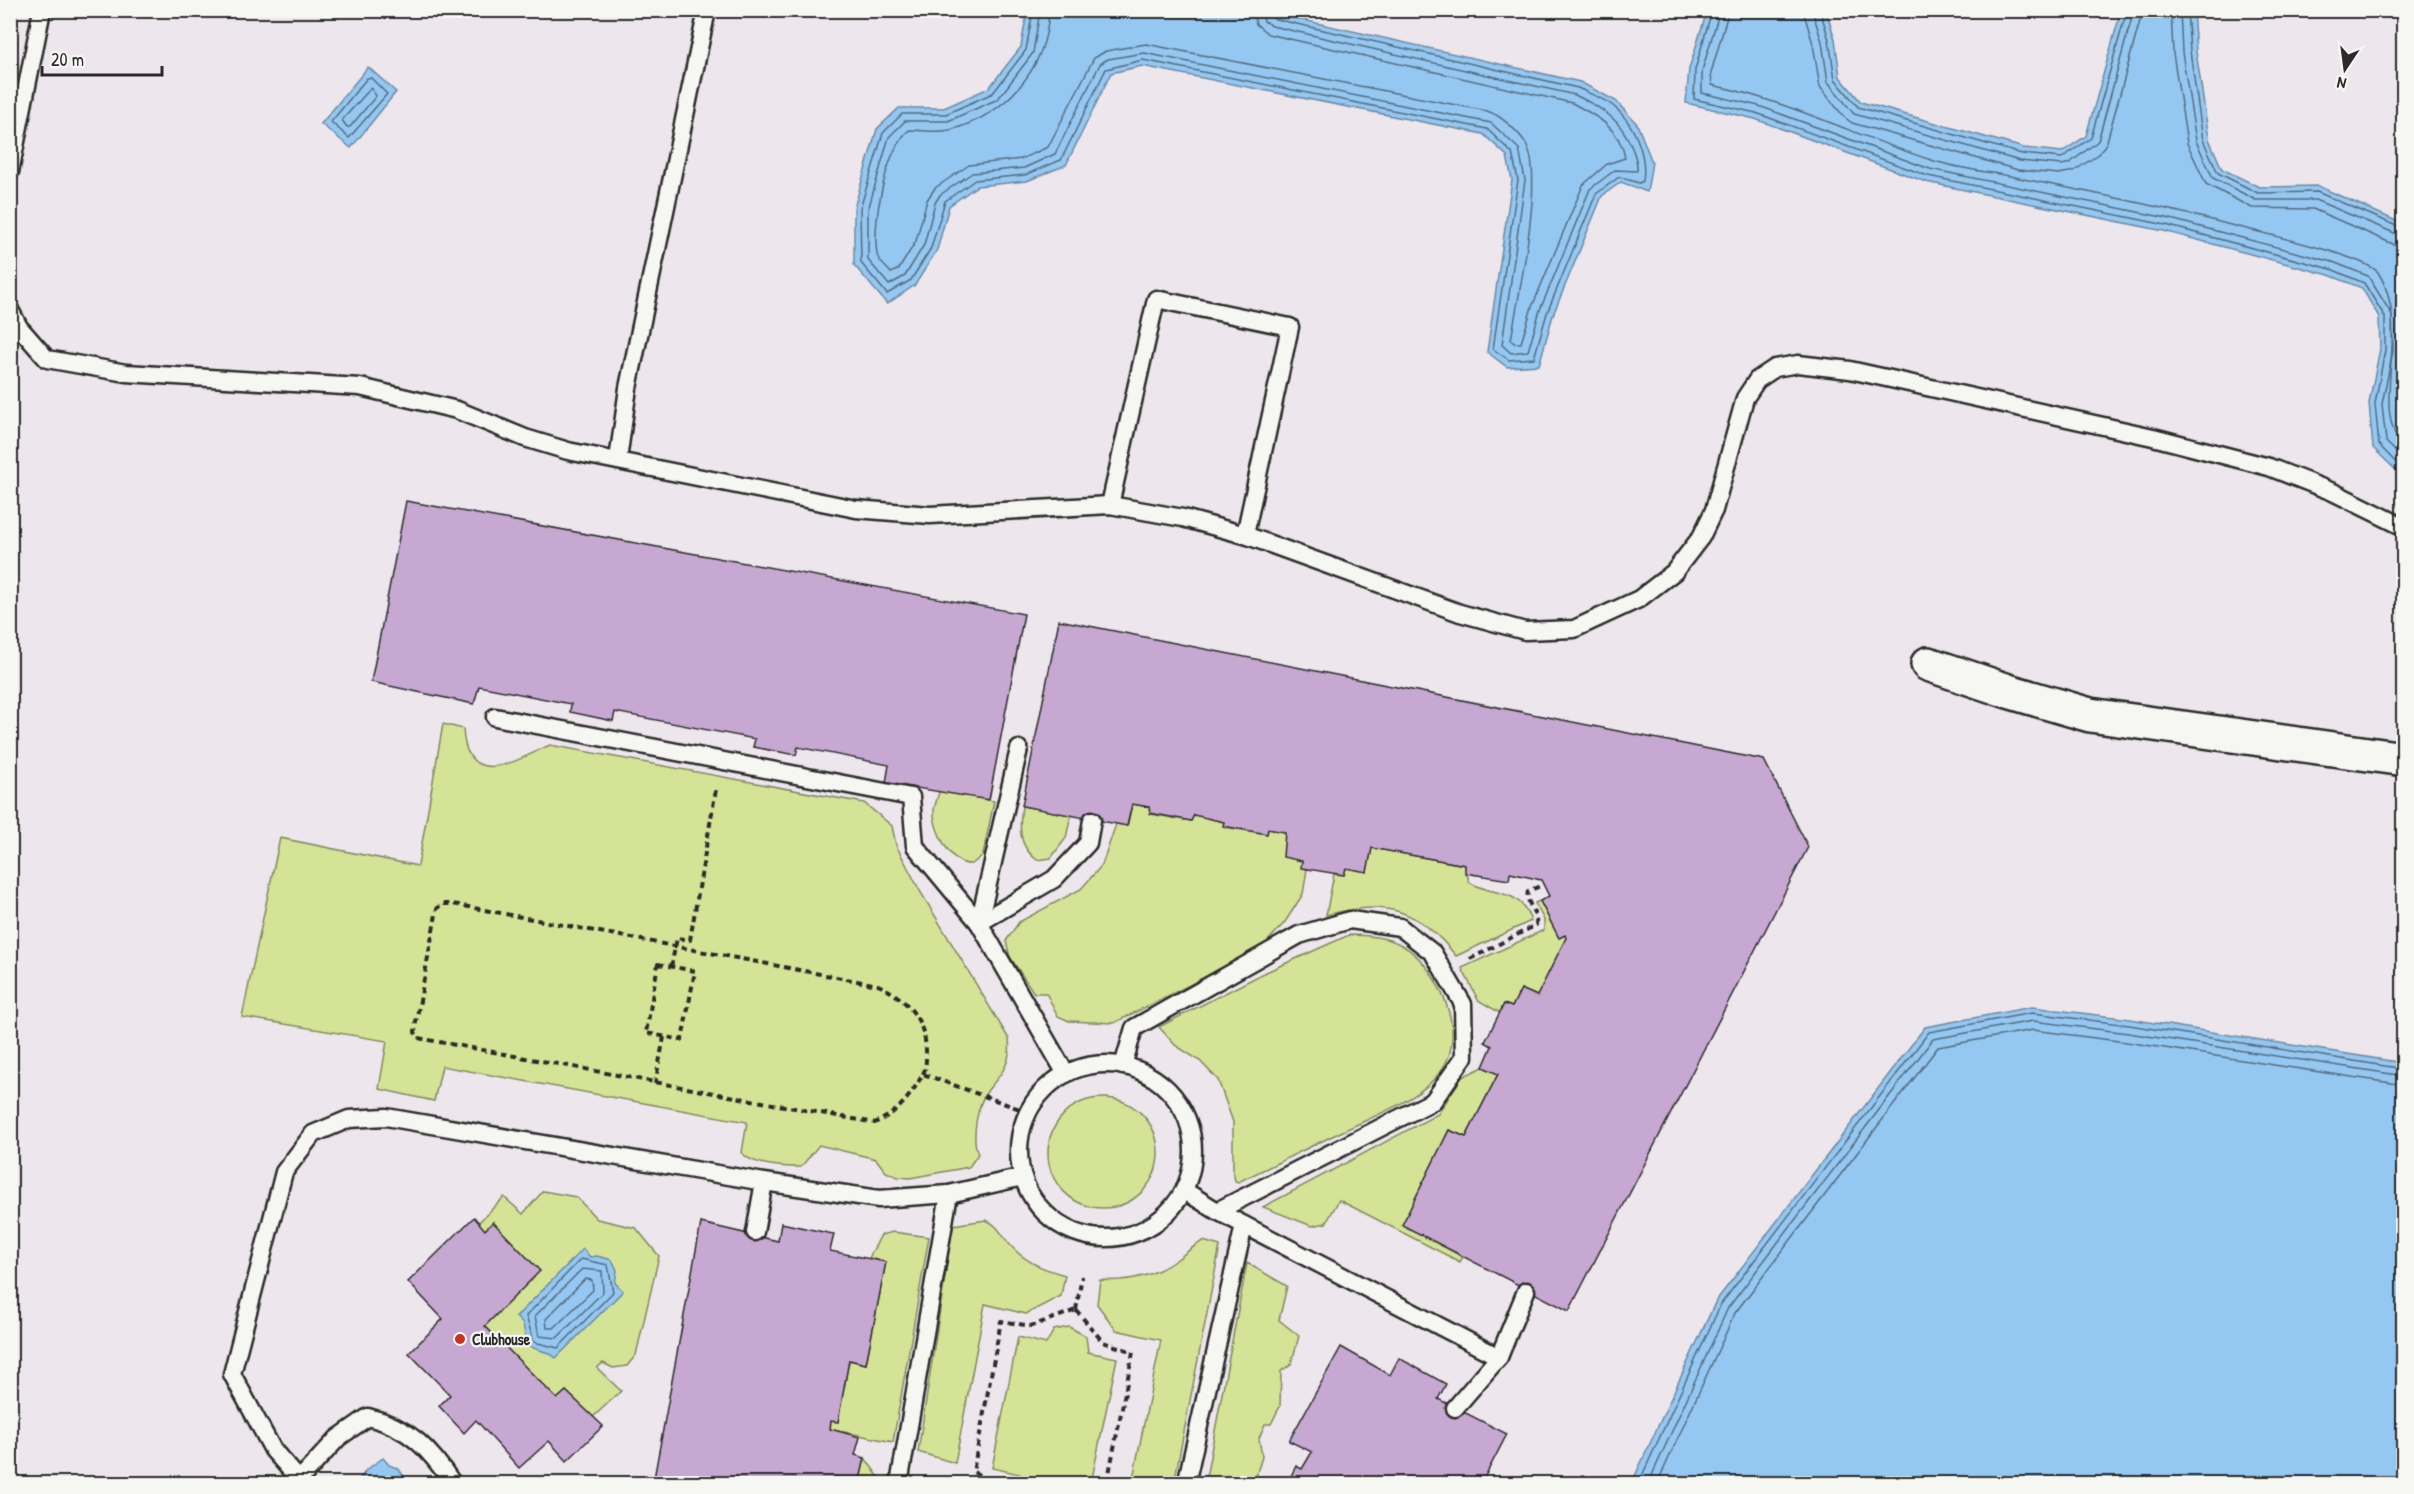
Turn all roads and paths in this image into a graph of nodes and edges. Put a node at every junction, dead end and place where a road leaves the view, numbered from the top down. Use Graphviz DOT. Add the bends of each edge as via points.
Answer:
graph roads {
  1 [pos="42,10"];
  2 [pos="707,10"];
  3 [pos="10,172"];
  4 [pos="10,310"];
  5 [pos="618,460"];
  6 [pos="1110,505"];
  7 [pos="2403,527"];
  8 [pos="1245,535"];
  9 [pos="1928,664"];
  10 [pos="495,717"];
  11 [pos="1019,749"];
  12 [pos="2403,759"];
  13 [pos="717,788"];
  14 [pos="1092,820"];
  15 [pos="1543,885"];
  16 [pos="979,923"];
  17 [pos="675,947"];
  18 [pos="671,967"];
  19 [pos="1445,972"];
  20 [pos="664,1036"];
  21 [pos="1123,1066"];
  22 [pos="923,1074"];
  23 [pos="1066,1074"];
  24 [pos="655,1084"];
  25 [pos="1028,1112"];
  26 [pos="1023,1177"];
  27 [pos="764,1182"];
  28 [pos="1185,1191"];
  29 [pos="949,1194"];
  30 [pos="1217,1211"];
  31 [pos="1244,1225"];
  32 [pos="755,1232"];
  33 [pos="1083,1276"];
  34 [pos="1526,1291"];
  35 [pos="1076,1310"];
  36 [pos="1499,1357"];
  37 [pos="1455,1408"];
  38 [pos="301,1482"];
  39 [pos="453,1484"];
  40 [pos="899,1484"];
  41 [pos="998,1484"];
  42 [pos="1107,1484"];
  43 [pos="1186,1484"];
  1 -- 3 [label="lane"];
  2 -- 5 [label="lane" via="628,388"];
  4 -- 5 [label="lane" via="18,327 47,358 126,373 360,387 457,410 568,451"];
  5 -- 6 [label="lane" via="856,509 930,516"];
  6 -- 8 [label="lane" via="1183,518"];
  6 -- 8 [label="lane" via="1156,299 1290,327"];
  7 -- 8 [label="lane" via="2333,492 2269,467 2153,437 1851,370 1798,364 1775,368 1757,380 1745,398 1714,510 1701,537 1674,572 1639,599 1574,629 1525,631 1471,616"];
  9 -- 12 [label="street" via="2008,692 2090,714"];
  10 -- 16 [label="lane" via="912,797 915,846"];
  11 -- 16 [label="lane"];
  13 -- 17 [label="path" via="690,940 677,938"];
  14 -- 16 [label="lane" via="1088,843 1054,879"];
  15 -- 19 [label="path" via="1528,891 1527,896 1536,924"];
  16 -- 23 [label="lane"];
  17 -- 18 [label="path"];
  17 -- 22 [label="path" via="869,983 890,991 904,1001 921,1026 926,1049"];
  17 -- 24 [label="path" via="441,904 436,909 415,1032 418,1038"];
  18 -- 20 [label="path" via="658,964 646,1033"];
  18 -- 20 [label="path" via="695,971 682,1040"];
  19 -- 21 [label="lane" via="1433,952 1400,927 1350,920 1299,935 1134,1028"];
  19 -- 30 [label="lane" via="1463,1004 1464,1057 1433,1101"];
  20 -- 24 [label="path"];
  21 -- 23 [label="lane" via="1085,1066"];
  21 -- 28 [label="lane" via="1145,1073 1164,1086 1185,1113 1194,1146"];
  22 -- 24 [label="path" via="893,1115 874,1123"];
  22 -- 25 [label="path"];
  23 -- 25 [label="lane" via="1050,1084"];
  25 -- 26 [label="lane" via="1019,1155"];
  26 -- 28 [label="lane" via="1029,1192 1049,1217 1062,1227 1091,1238 1123,1237 1146,1229 1166,1216"];
  26 -- 29 [label="lane"];
  27 -- 29 [label="lane" via="879,1199"];
  27 -- 32 [label="lane"];
  27 -- 38 [label="lane" via="386,1117 349,1119 313,1134 284,1172 232,1374 273,1450"];
  28 -- 30 [label="lane"];
  29 -- 40 [label="lane"];
  30 -- 31 [label="lane"];
  31 -- 36 [label="lane"];
  31 -- 43 [label="lane"];
  33 -- 35 [label="path"];
  34 -- 36 [label="lane"];
  35 -- 41 [label="path" via="1031,1326 1001,1322 973,1472"];
  35 -- 42 [label="path" via="1103,1342 1133,1352"];
  36 -- 37 [label="lane"];
  38 -- 39 [label="lane" via="338,1438 368,1417 394,1423 433,1453"];
}
